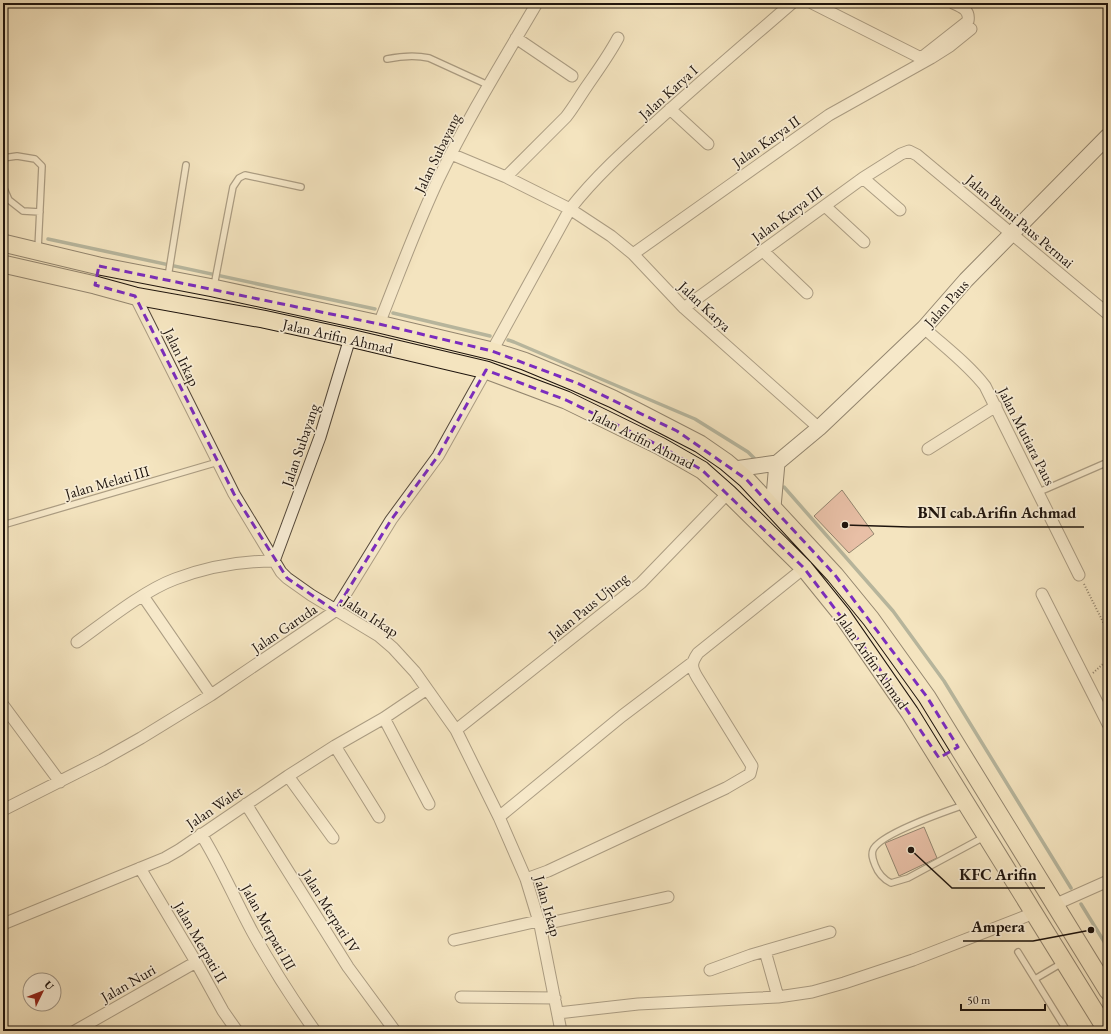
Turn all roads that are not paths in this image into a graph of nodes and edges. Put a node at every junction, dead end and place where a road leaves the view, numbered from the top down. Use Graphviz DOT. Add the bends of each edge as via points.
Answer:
graph roads {
  1 [pos="537,3"];
  2 [pos="792,3"];
  3 [pos="812,3"];
  4 [pos="953,3"];
  5 [pos="971,29"];
  6 [pos="516,38"];
  7 [pos="618,38"];
  8 [pos="387,59"];
  9 [pos="572,76"];
  10 [pos="488,85"];
  11 [pos="670,109"];
  12 [pos="1108,136"];
  13 [pos="708,144"];
  14 [pos="912,152"];
  15 [pos="451,154"];
  16 [pos="3,158"];
  17 [pos="186,165"];
  18 [pos="506,177"];
  19 [pos="863,178"];
  20 [pos="3,186"];
  21 [pos="301,187"];
  22 [pos="825,206"];
  23 [pos="570,208"];
  24 [pos="900,210"];
  25 [pos="40,212"];
  26 [pos="1011,234"];
  27 [pos="864,242"];
  28 [pos="3,244"];
  29 [pos="763,251"];
  30 [pos="37,252"];
  31 [pos="633,254"];
  32 [pos="3,264"];
  33 [pos="100,266"];
  34 [pos="169,274"];
  35 [pos="214,284"];
  36 [pos="95,285"];
  37 [pos="807,293"];
  38 [pos="135,296"];
  39 [pos="684,308"];
  40 [pos="1108,314"];
  41 [pos="380,324"];
  42 [pos="924,328"];
  43 [pos="350,338"];
  44 [pos="492,351"];
  45 [pos="486,370"];
  46 [pos="996,406"];
  47 [pos="819,428"];
  48 [pos="928,449"];
  49 [pos="218,462"];
  50 [pos="1108,462"];
  51 [pos="777,463"];
  52 [pos="735,469"];
  53 [pos="1039,492"];
  54 [pos="728,493"];
  55 [pos="773,507"];
  56 [pos="3,525"];
  57 [pos="274,562"];
  58 [pos="804,568"];
  59 [pos="1079,576"];
  60 [pos="1042,594"];
  61 [pos="143,596"];
  62 [pos="335,611"];
  63 [pos="77,642"];
  64 [pos="692,663"];
  65 [pos="427,689"];
  66 [pos="211,695"];
  67 [pos="3,705"];
  68 [pos="384,718"];
  69 [pos="1108,724"];
  70 [pos="456,730"];
  71 [pos="334,746"];
  72 [pos="958,747"];
  73 [pos="939,758"];
  74 [pos="288,776"];
  75 [pos="60,782"];
  76 [pos="246,804"];
  77 [pos="429,804"];
  78 [pos="966,804"];
  79 [pos="3,810"];
  80 [pos="379,817"];
  81 [pos="499,817"];
  82 [pos="201,834"];
  83 [pos="986,836"];
  84 [pos="333,838"];
  85 [pos="140,868"];
  86 [pos="526,879"];
  87 [pos="1108,881"];
  88 [pos="668,897"];
  89 [pos="1054,905"];
  90 [pos="1034,913"];
  91 [pos="539,923"];
  92 [pos="3,924"];
  93 [pos="830,932"];
  94 [pos="454,940"];
  95 [pos="765,951"];
  96 [pos="1018,952"];
  97 [pos="196,962"];
  98 [pos="1064,962"];
  99 [pos="710,970"];
  100 [pos="1035,979"];
  101 [pos="1108,992"];
  102 [pos="461,997"];
  103 [pos="555,998"];
  104 [pos="778,998"];
  105 [pos="558,1013"];
  106 [pos="1104,1028"];
  107 [pos="75,1031"];
  108 [pos="236,1031"];
  109 [pos="316,1031"];
  110 [pos="396,1031"];
  111 [pos="561,1031"];
  112 [pos="1067,1031"];
  1 -- 6 [label="street, Jalan Subayang"];
  2 -- 11 [label="street, Jalan Karya I"];
  3 -- 4 [label="street" via="921,58 968,21 966,11"];
  5 -- 31 [label="street, Jalan Karya II" via="922,63 829,115"];
  6 -- 9 [label="street"];
  6 -- 10 [label="street, Jalan Subayang"];
  7 -- 18 [label="street" via="575,107"];
  8 -- 10 [label="lane" via="402,56 429,58"];
  10 -- 15 [label="street, Jalan Subayang"];
  11 -- 13 [label="street"];
  11 -- 23 [label="street, Jalan Karya I" via="609,165"];
  12 -- 26 [label="main road, Jalan Paus"];
  14 -- 19 [label="street, Jalan Karya III" via="901,154"];
  14 -- 26 [label="street, Jalan Bumi Paus Permai"];
  15 -- 18 [label="street, Jalan Karya"];
  15 -- 41 [label="street, Jalan Subayang" via="409,247"];
  16 -- 25 [label="lane" via="17,156 35,159 42,166"];
  17 -- 34 [label="lane"];
  18 -- 23 [label="street, Jalan Karya"];
  19 -- 22 [label="street, Jalan Karya III"];
  19 -- 24 [label="street"];
  20 -- 25 [label="lane" via="9,200 23,211"];
  21 -- 35 [label="lane" via="245,175 239,178 233,187"];
  22 -- 27 [label="street"];
  22 -- 29 [label="street, Jalan Karya III"];
  23 -- 31 [label="street, Jalan Karya"];
  23 -- 44 [label="street"];
  25 -- 30 [label="lane"];
  26 -- 40 [label="street, Jalan Bumi Paus Permai"];
  26 -- 42 [label="main road, Jalan Paus"];
  28 -- 30 [label="main road, Jalan Arifin Ahmad"];
  29 -- 37 [label="street"];
  29 -- 39 [label="street, Jalan Karya III"];
  30 -- 33 [label="main road, Jalan Arifin Ahmad"];
  31 -- 39 [label="street, Jalan Karya"];
  32 -- 36 [label="main road, Jalan Arifin Ahmad"];
  33 -- 34 [label="main road, Jalan Arifin Ahmad"];
  33 -- 36 [label="main road"];
  34 -- 35 [label="main road, Jalan Arifin Ahmad"];
  35 -- 41 [label="main road, Jalan Arifin Ahmad"];
  36 -- 38 [label="main road, Jalan Arifin Ahmad"];
  38 -- 43 [label="main road, Jalan Arifin Ahmad"];
  38 -- 49 [label="street, Jalan Irkap"];
  39 -- 47 [label="street, Jalan Karya"];
  41 -- 44 [label="main road, Jalan Arifin Ahmad"];
  42 -- 46 [label="street, Jalan Mutiara Paus" via="978,377"];
  42 -- 47 [label="main road, Jalan Paus"];
  43 -- 45 [label="main road, Jalan Arifin Ahmad"];
  43 -- 57 [label="street, Jalan Subayang" via="320,437"];
  44 -- 52 [label="main road, Jalan Arifin Ahmad" via="547,370 613,399 695,441"];
  45 -- 54 [label="main road, Jalan Arifin Ahmad" via="566,400 660,446 702,470"];
  45 -- 62 [label="street, Jalan Garuda" via="438,456 391,520"];
  46 -- 48 [label="street"];
  46 -- 53 [label="street, Jalan Mutiara Paus"];
  47 -- 51 [label="main road, Jalan Paus"];
  49 -- 56 [label="lane, Jalan Melati III"];
  49 -- 57 [label="street, Jalan Irkap"];
  50 -- 53 [label="lane"];
  51 -- 52 [label="main road"];
  51 -- 55 [label="main road"];
  52 -- 55 [label="main road, Jalan Arifin Ahmad"];
  53 -- 59 [label="street, Jalan Mutiara Paus"];
  54 -- 58 [label="main road, Jalan Arifin Ahmad"];
  54 -- 70 [label="street, Jalan Paus Ujung" via="641,583"];
  55 -- 72 [label="main road, Jalan Arifin Ahmad" via="871,619 927,697"];
  57 -- 61 [label="street" via="233,563 207,568 174,579"];
  57 -- 62 [label="street, Jalan Irkap" via="287,578"];
  58 -- 64 [label="street" via="698,653"];
  58 -- 73 [label="main road, Jalan Arifin Ahmad" via="842,615"];
  60 -- 69 [label="street"];
  61 -- 63 [label="street"];
  61 -- 66 [label="street"];
  62 -- 65 [label="street, Jalan Irkap" via="379,636 406,661"];
  62 -- 66 [label="street, Jalan Garuda"];
  64 -- 81 [label="street" via="622,716"];
  64 -- 86 [label="street" via="692,670 752,766 751,772 726,788"];
  65 -- 68 [label="street, Jalan Walet"];
  65 -- 70 [label="street, Jalan Irkap"];
  66 -- 75 [label="street, Jalan Garuda" via="109,757"];
  67 -- 75 [label="street"];
  68 -- 71 [label="street, Jalan Walet"];
  68 -- 77 [label="street"];
  70 -- 81 [label="street, Jalan Irkap"];
  71 -- 74 [label="street, Jalan Walet"];
  71 -- 80 [label="street"];
  72 -- 73 [label="main road"];
  72 -- 89 [label="main road, Jalan Arifin Ahmad"];
  73 -- 78 [label="main road, Jalan Arifin Ahmad"];
  74 -- 76 [label="street, Jalan Walet"];
  74 -- 84 [label="street"];
  75 -- 79 [label="street, Jalan Garuda"];
  76 -- 82 [label="street, Jalan Walet"];
  76 -- 110 [label="street, Jalan Merpati IV" via="348,967"];
  78 -- 83 [label="main road, Jalan Arifin Ahmad"];
  78 -- 83 [label="lane" via="925,818 881,841 873,848 872,856 879,873 883,879 891,883 908,878"];
  81 -- 86 [label="street, Jalan Irkap"];
  82 -- 85 [label="street, Jalan Walet" via="179,850"];
  82 -- 109 [label="street, Jalan Merpati III" via="274,970"];
  83 -- 90 [label="main road, Jalan Arifin Ahmad"];
  85 -- 92 [label="street, Jalan Walet"];
  85 -- 97 [label="street, Jalan Merpati II"];
  86 -- 91 [label="street, Jalan Irkap"];
  87 -- 89 [label="street"];
  88 -- 91 [label="street"];
  89 -- 101 [label="main road, Jalan Arifin Ahmad"];
  90 -- 98 [label="main road, Jalan Arifin Ahmad"];
  90 -- 104 [label="street" via="913,960 812,992"];
  91 -- 94 [label="street"];
  91 -- 103 [label="street, Jalan Irkap"];
  93 -- 95 [label="street"];
  95 -- 99 [label="street"];
  95 -- 104 [label="street"];
  96 -- 100 [label="lane"];
  97 -- 107 [label="street, Jalan Nuri"];
  97 -- 108 [label="street, Jalan Merpati II"];
  98 -- 100 [label="lane"];
  98 -- 106 [label="main road, Jalan Arifin Ahmad"];
  100 -- 112 [label="lane"];
  102 -- 103 [label="street"];
  103 -- 105 [label="street, Jalan Irkap"];
  104 -- 105 [label="street" via="638,1004"];
  105 -- 111 [label="street, Jalan Irkap"];
}
